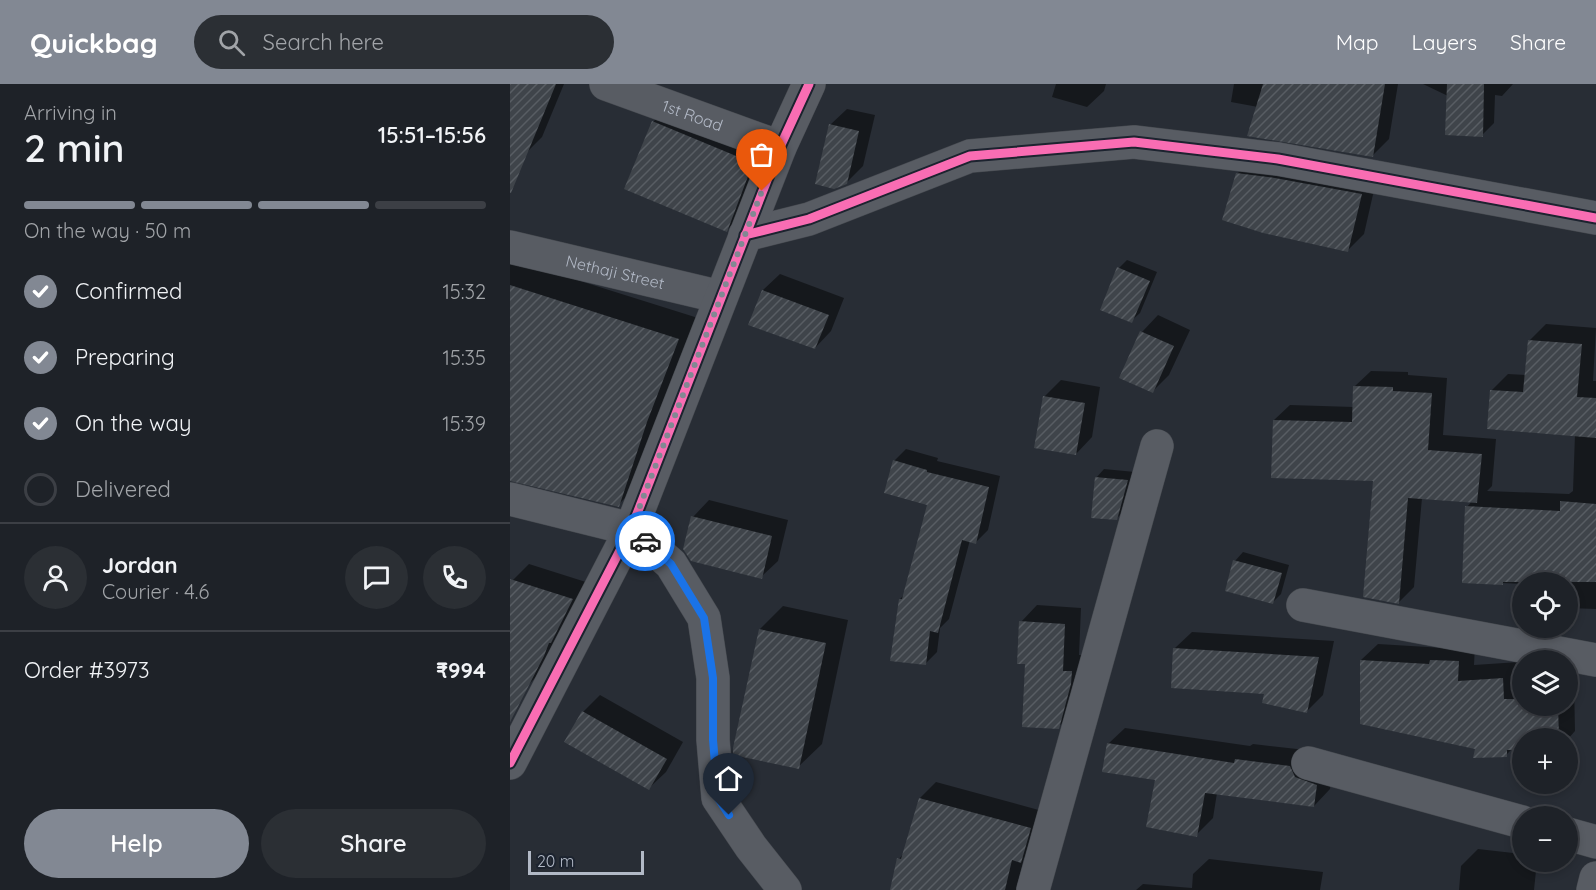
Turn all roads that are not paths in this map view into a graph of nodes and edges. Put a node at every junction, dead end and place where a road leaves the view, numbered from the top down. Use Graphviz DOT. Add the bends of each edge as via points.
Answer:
graph roads {
  1 [pos="606,84"];
  2 [pos="809,84"];
  3 [pos="780,147"];
  4 [pos="1596,218"];
  5 [pos="745,235"];
  6 [pos="510,247"];
  7 [pos="721,297"];
  8 [pos="1157,446"];
  9 [pos="510,499"];
  10 [pos="631,529"];
  11 [pos="1303,605"];
  12 [pos="1596,660"];
  13 [pos="510,762"];
  14 [pos="1308,763"];
  15 [pos="1512,819"];
  16 [pos="1578,837"];
  17 [pos="1596,842"];
  18 [pos="1596,878"];
  19 [pos="785,890"];
  20 [pos="1033,890"];
  21 [pos="1593,890"];
  1 -- 3 [label="street, 1st Road"];
  2 -- 3 [label="street"];
  3 -- 5 [label="street"];
  4 -- 5 [label="street" via="1278,159 1134,142 970,156 809,219"];
  5 -- 7 [label="street"];
  6 -- 7 [label="street, Nethaji Street"];
  7 -- 10 [label="street"];
  8 -- 20 [label="street"];
  9 -- 10 [label="street"];
  10 -- 13 [label="street"];
  10 -- 19 [label="street" via="671,564 704,618 713,678 718,798"];
  11 -- 12 [label="street"];
  14 -- 15 [label="street"];
  16 -- 17 [label="street"];
  18 -- 21 [label="street"];
}
